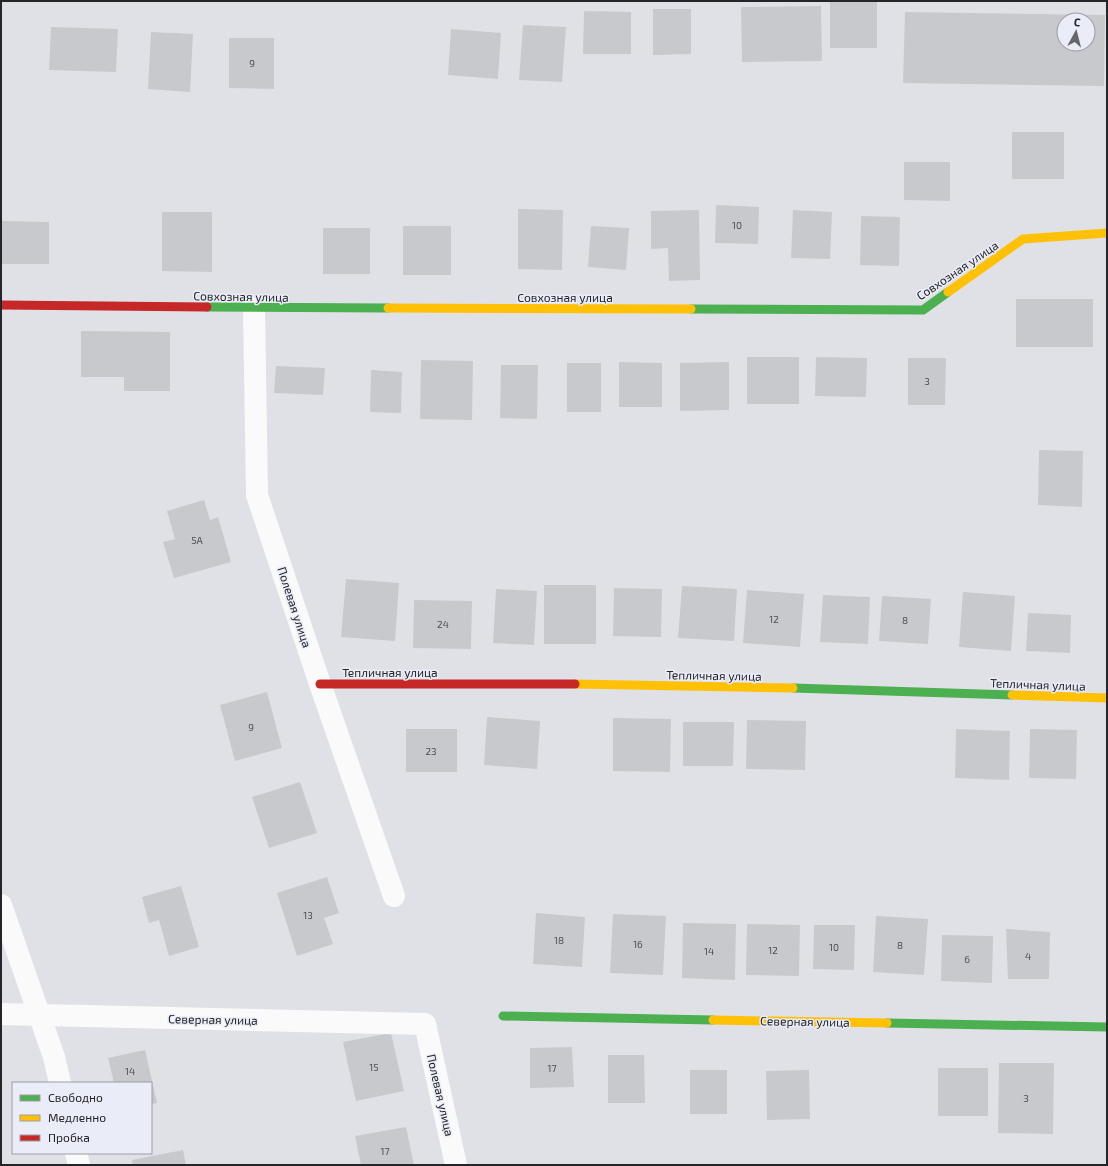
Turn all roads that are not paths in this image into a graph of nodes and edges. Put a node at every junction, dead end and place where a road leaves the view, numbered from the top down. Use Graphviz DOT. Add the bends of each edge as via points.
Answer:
graph roads {
  1 [pos="1107,233"];
  2 [pos="1,305"];
  3 [pos="254,308"];
  4 [pos="320,684"];
  5 [pos="1107,698"];
  6 [pos="394,896"];
  7 [pos="1,905"];
  8 [pos="1,1014"];
  9 [pos="39,1015"];
  10 [pos="503,1016"];
  11 [pos="425,1024"];
  12 [pos="1107,1027"];
  13 [pos="60,1082"];
  14 [pos="76,1154"];
  15 [pos="78,1165"];
  16 [pos="456,1165"];
  1 -- 3 [label="street, Совхозная улица" via="1023,239 923,310"];
  2 -- 3 [label="street, Совхозная улица"];
  3 -- 4 [label="street, Полевая улица" via="257,495"];
  4 -- 5 [label="street, Тепличная улица" via="559,684 792,688"];
  4 -- 6 [label="street, Полевая улица"];
  7 -- 9 [label="street"];
  8 -- 9 [label="street, Северная улица"];
  9 -- 11 [label="street, Северная улица"];
  9 -- 13 [label="street"];
  10 -- 12 [label="street, Северная улица"];
  11 -- 16 [label="street, Полевая улица"];
  14 -- 15 [label="street"];
}
